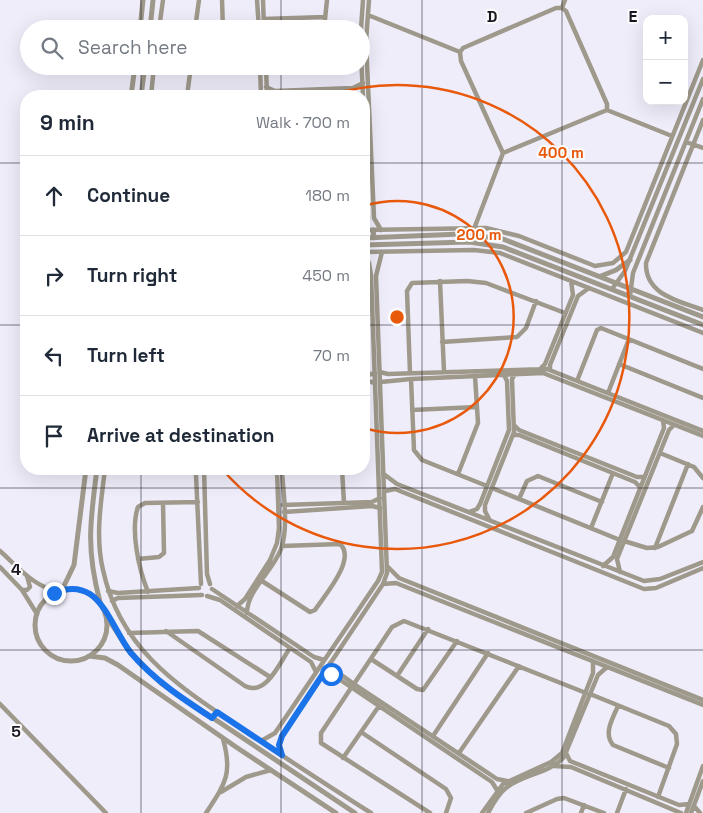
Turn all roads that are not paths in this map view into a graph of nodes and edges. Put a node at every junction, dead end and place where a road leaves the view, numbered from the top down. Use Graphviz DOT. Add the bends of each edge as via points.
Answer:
graph roads {
  1 [pos="143,0"];
  2 [pos="153,0"];
  3 [pos="162,0"];
  4 [pos="199,0"];
  5 [pos="222,0"];
  6 [pos="257,0"];
  7 [pos="263,0"];
  8 [pos="327,0"];
  9 [pos="363,0"];
  10 [pos="369,0"];
  11 [pos="565,0"];
  12 [pos="562,8"];
  13 [pos="368,15"];
  14 [pos="325,17"];
  15 [pos="264,19"];
  16 [pos="141,20"];
  17 [pos="151,20"];
  18 [pos="160,20"];
  19 [pos="197,20"];
  20 [pos="223,20"];
  21 [pos="258,20"];
  22 [pos="325,20"];
  23 [pos="362,20"];
  24 [pos="368,20"];
  25 [pos="460,52"];
  26 [pos="703,60"];
  27 [pos="134,75"];
  28 [pos="144,75"];
  29 [pos="153,75"];
  30 [pos="190,75"];
  31 [pos="261,75"];
  32 [pos="266,75"];
  33 [pos="362,75"];
  34 [pos="368,75"];
  35 [pos="703,79"];
  36 [pos="362,83"];
  37 [pos="266,87"];
  38 [pos="132,90"];
  39 [pos="142,90"];
  40 [pos="152,90"];
  41 [pos="188,90"];
  42 [pos="262,90"];
  43 [pos="265,90"];
  44 [pos="362,90"];
  45 [pos="368,90"];
  46 [pos="703,99"];
  47 [pos="607,110"];
  48 [pos="703,120"];
  49 [pos="370,130"];
  50 [pos="681,134"];
  51 [pos="672,136"];
  52 [pos="686,142"];
  53 [pos="677,143"];
  54 [pos="693,145"];
  55 [pos="703,148"];
  56 [pos="503,153"];
  57 [pos="473,227"];
  58 [pos="373,230"];
  59 [pos="381,230"];
  60 [pos="634,231"];
  61 [pos="641,233"];
  62 [pos="472,234"];
  63 [pos="648,236"];
  64 [pos="370,238"];
  65 [pos="374,238"];
  66 [pos="656,239"];
  67 [pos="470,242"];
  68 [pos="370,245"];
  69 [pos="382,252"];
  70 [pos="370,253"];
  71 [pos="630,260"];
  72 [pos="370,267"];
  73 [pos="625,271"];
  74 [pos="633,273"];
  75 [pos="601,276"];
  76 [pos="571,281"];
  77 [pos="440,282"];
  78 [pos="618,283"];
  79 [pos="589,288"];
  80 [pos="630,288"];
  81 [pos="612,289"];
  82 [pos="630,296"];
  83 [pos="536,302"];
  84 [pos="703,310"];
  85 [pos="565,313"];
  86 [pos="703,317"];
  87 [pos="703,325"];
  88 [pos="703,334"];
  89 [pos="629,339"];
  90 [pos="442,342"];
  91 [pos="619,364"];
  92 [pos="541,368"];
  93 [pos="703,369"];
  94 [pos="550,370"];
  95 [pos="378,372"];
  96 [pos="444,372"];
  97 [pos="370,374"];
  98 [pos="515,374"];
  99 [pos="504,375"];
  100 [pos="410,376"];
  101 [pos="476,376"];
  102 [pos="392,377"];
  103 [pos="370,381"];
  104 [pos="577,381"];
  105 [pos="378,383"];
  106 [pos="592,389"];
  107 [pos="608,393"];
  108 [pos="703,398"];
  109 [pos="477,407"];
  110 [pos="412,410"];
  111 [pos="379,417"];
  112 [pos="663,420"];
  113 [pos="514,425"];
  114 [pos="674,425"];
  115 [pos="703,431"];
  116 [pos="513,435"];
  117 [pos="703,436"];
  118 [pos="660,452"];
  119 [pos="688,464"];
  120 [pos="613,473"];
  121 [pos="384,474"];
  122 [pos="458,474"];
  123 [pos="85,475"];
  124 [pos="95,475"];
  125 [pos="104,475"];
  126 [pos="196,475"];
  127 [pos="204,475"];
  128 [pos="276,475"];
  129 [pos="282,475"];
  130 [pos="342,475"];
  131 [pos="644,477"];
  132 [pos="703,478"];
  133 [pos="490,487"];
  134 [pos="640,487"];
  135 [pos="385,491"];
  136 [pos="380,498"];
  137 [pos="519,499"];
  138 [pos="198,502"];
  139 [pos="602,502"];
  140 [pos="163,503"];
  141 [pos="344,503"];
  142 [pos="283,504"];
  143 [pos="703,507"];
  144 [pos="380,508"];
  145 [pos="284,512"];
  146 [pos="469,512"];
  147 [pos="489,520"];
  148 [pos="78,527"];
  149 [pos="89,528"];
  150 [pos="591,528"];
  151 [pos="622,540"];
  152 [pos="282,546"];
  153 [pos="655,548"];
  154 [pos="0,551"];
  155 [pos="138,559"];
  156 [pos="703,562"];
  157 [pos="603,566"];
  158 [pos="0,567"];
  159 [pos="388,567"];
  160 [pos="703,568"];
  161 [pos="683,570"];
  162 [pos="620,572"];
  163 [pos="27,575"];
  164 [pos="686,576"];
  165 [pos="262,581"];
  166 [pos="383,584"];
  167 [pos="200,586"];
  168 [pos="211,586"];
  169 [pos="22,590"];
  170 [pos="60,590"];
  171 [pos="108,591"];
  172 [pos="148,592"];
  173 [pos="204,595"];
  174 [pos="112,601"];
  175 [pos="101,605"];
  176 [pos="237,606"];
  177 [pos="360,606"];
  178 [pos="366,610"];
  179 [pos="247,613"];
  180 [pos="37,614"];
  181 [pos="106,614"];
  182 [pos="516,628"];
  183 [pos="428,629"];
  184 [pos="166,631"];
  185 [pos="129,633"];
  186 [pos="457,641"];
  187 [pos="290,648"];
  188 [pos="488,653"];
  189 [pos="89,656"];
  190 [pos="371,659"];
  191 [pos="324,660"];
  192 [pos="592,662"];
  193 [pos="330,663"];
  194 [pos="519,666"];
  195 [pos="607,667"];
  196 [pos="316,672"];
  197 [pos="334,673"];
  198 [pos="323,674"];
  199 [pos="596,674"];
  200 [pos="396,676"];
  201 [pos="270,677"];
  202 [pos="162,684"];
  203 [pos="353,686"];
  204 [pos="660,686"];
  205 [pos="158,693"];
  206 [pos="588,694"];
  207 [pos="703,700"];
  208 [pos="0,704"];
  209 [pos="703,705"];
  210 [pos="379,706"];
  211 [pos="618,706"];
  212 [pos="217,712"];
  213 [pos="212,718"];
  214 [pos="361,732"];
  215 [pos="571,734"];
  216 [pos="433,736"];
  217 [pos="223,739"];
  218 [pos="261,742"];
  219 [pos="566,752"];
  220 [pos="459,754"];
  221 [pos="282,755"];
  222 [pos="343,758"];
  223 [pos="553,766"];
  224 [pos="703,766"];
  225 [pos="669,768"];
  226 [pos="271,770"];
  227 [pos="528,774"];
  228 [pos="507,781"];
  229 [pos="703,781"];
  230 [pos="626,789"];
  231 [pos="497,790"];
  232 [pos="220,793"];
  233 [pos="658,797"];
  234 [pos="492,802"];
  235 [pos="584,805"];
  236 [pos="691,805"];
  237 [pos="679,809"];
  238 [pos="106,813"];
  239 [pos="206,813"];
  240 [pos="336,813"];
  241 [pos="355,813"];
  242 [pos="370,813"];
  243 [pos="430,813"];
  244 [pos="446,813"];
  245 [pos="482,813"];
  246 [pos="488,813"];
  247 [pos="526,813"];
  248 [pos="582,813"];
  249 [pos="604,813"];
  250 [pos="617,813"];
  251 [pos="686,813"];
  252 [pos="691,813"];
  253 [pos="700,813"];
  1 -- 16 [label="street"];
  2 -- 17 [label="street"];
  3 -- 18 [label="street"];
  4 -- 19 [label="street"];
  5 -- 20 [label="street"];
  6 -- 21 [label="street"];
  7 -- 15 [label="street"];
  8 -- 14 [label="street"];
  9 -- 23 [label="street"];
  10 -- 13 [label="street"];
  11 -- 12 [label="street"];
  12 -- 25 [label="street"];
  12 -- 47 [label="street"];
  13 -- 24 [label="street"];
  13 -- 25 [label="street"];
  14 -- 15 [label="street"];
  14 -- 22 [label="street"];
  25 -- 56 [label="street" via="461,61"];
  26 -- 51 [label="street"];
  27 -- 38 [label="street"];
  28 -- 39 [label="street"];
  29 -- 40 [label="street"];
  30 -- 41 [label="street"];
  31 -- 42 [label="street"];
  32 -- 37 [label="street"];
  33 -- 36 [label="street"];
  34 -- 45 [label="street"];
  35 -- 50 [label="street"];
  36 -- 37 [label="street" via="353,88 275,90"];
  36 -- 44 [label="street"];
  37 -- 43 [label="street"];
  46 -- 52 [label="street"];
  47 -- 51 [label="street"];
  47 -- 56 [label="street"];
  48 -- 54 [label="street"];
  49 -- 59 [label="street" via="374,218"];
  50 -- 51 [label="street"];
  50 -- 53 [label="street"];
  51 -- 53 [label="street"];
  51 -- 60 [label="street"];
  52 -- 54 [label="street"];
  52 -- 63 [label="street"];
  53 -- 61 [label="street"];
  54 -- 55 [label="street"];
  54 -- 66 [label="street"];
  56 -- 57 [label="street"];
  57 -- 59 [label="street"];
  57 -- 60 [label="street" via="506,232 595,266 613,263 620,258 626,252"];
  57 -- 62 [label="street"];
  58 -- 59 [label="street"];
  58 -- 65 [label="street"];
  60 -- 61 [label="street"];
  61 -- 71 [label="street"];
  62 -- 65 [label="street"];
  62 -- 67 [label="street"];
  62 -- 75 [label="street" via="514,242"];
  63 -- 66 [label="street"];
  63 -- 74 [label="street"];
  64 -- 65 [label="street"];
  66 -- 84 [label="street" via="646,263 650,283 659,292"];
  67 -- 68 [label="street"];
  67 -- 81 [label="street" via="514,250"];
  69 -- 70 [label="street"];
  69 -- 76 [label="street" via="487,251"];
  69 -- 95 [label="street" via="376,276"];
  71 -- 73 [label="street"];
  71 -- 75 [label="street"];
  72 -- 95 [label="street"];
  73 -- 74 [label="street"];
  73 -- 78 [label="street"];
  74 -- 80 [label="street"];
  75 -- 78 [label="street"];
  76 -- 79 [label="street"];
  76 -- 85 [label="street" via="573,293"];
  77 -- 83 [label="street" via="486,283"];
  77 -- 90 [label="street"];
  77 -- 100 [label="street" via="414,282 407,288"];
  78 -- 80 [label="street"];
  78 -- 81 [label="street"];
  79 -- 88 [label="street"];
  79 -- 94 [label="street" via="578,296"];
  80 -- 82 [label="street"];
  80 -- 86 [label="street"];
  81 -- 82 [label="street"];
  82 -- 87 [label="street"];
  83 -- 85 [label="street"];
  83 -- 90 [label="street" via="526,328 517,337"];
  85 -- 92 [label="street"];
  89 -- 91 [label="street"];
  89 -- 93 [label="street"];
  89 -- 104 [label="street" via="598,329"];
  90 -- 96 [label="street"];
  91 -- 107 [label="street"];
  91 -- 108 [label="street"];
  92 -- 94 [label="street"];
  92 -- 96 [label="street"];
  94 -- 104 [label="street"];
  95 -- 97 [label="street"];
  95 -- 102 [label="street"];
  95 -- 105 [label="street"];
  96 -- 100 [label="street"];
  98 -- 99 [label="street"];
  98 -- 106 [label="street" via="546,374"];
  98 -- 113 [label="street" via="512,381"];
  99 -- 101 [label="street"];
  99 -- 133 [label="street" via="509,428"];
  100 -- 101 [label="street"];
  100 -- 102 [label="street"];
  100 -- 110 [label="street"];
  101 -- 109 [label="street"];
  102 -- 105 [label="street"];
  103 -- 105 [label="street"];
  104 -- 106 [label="street"];
  105 -- 111 [label="street"];
  106 -- 107 [label="street"];
  106 -- 112 [label="street"];
  107 -- 115 [label="street"];
  109 -- 110 [label="street"];
  109 -- 122 [label="street" via="476,427"];
  110 -- 122 [label="street" via="416,456"];
  111 -- 121 [label="street"];
  111 -- 136 [label="street"];
  112 -- 114 [label="street"];
  112 -- 131 [label="street" via="664,428"];
  113 -- 116 [label="street"];
  113 -- 131 [label="street" via="638,478"];
  114 -- 117 [label="street"];
  114 -- 118 [label="street"];
  116 -- 120 [label="street"];
  116 -- 133 [label="street"];
  118 -- 119 [label="street"];
  118 -- 151 [label="street"];
  119 -- 132 [label="street"];
  119 -- 153 [label="street"];
  120 -- 134 [label="street"];
  120 -- 139 [label="street"];
  121 -- 135 [label="street"];
  121 -- 146 [label="street" via="397,484"];
  122 -- 133 [label="street"];
  123 -- 148 [label="street"];
  124 -- 149 [label="street"];
  125 -- 171 [label="street" via="98,533"];
  126 -- 138 [label="street"];
  127 -- 168 [label="street" via="207,574"];
  128 -- 176 [label="street" via="277,543 265,568"];
  129 -- 142 [label="street"];
  130 -- 141 [label="street"];
  131 -- 134 [label="street"];
  133 -- 137 [label="street"];
  133 -- 146 [label="street" via="479,507"];
  133 -- 147 [label="street" via="484,508"];
  134 -- 151 [label="street"];
  135 -- 159 [label="street"];
  135 -- 164 [label="street" via="395,489 644,589 656,588"];
  136 -- 141 [label="street" via="372,502"];
  136 -- 144 [label="street"];
  137 -- 139 [label="street" via="527,481 538,476"];
  137 -- 150 [label="street"];
  138 -- 140 [label="street"];
  138 -- 167 [label="street"];
  139 -- 150 [label="street"];
  140 -- 155 [label="street" via="164,553 159,557"];
  140 -- 155 [label="street" via="142,504 137,509"];
  141 -- 142 [label="street"];
  142 -- 145 [label="street"];
  143 -- 153 [label="street" via="692,530"];
  144 -- 145 [label="street" via="363,506"];
  144 -- 177 [label="street" via="382,572"];
  145 -- 152 [label="street"];
  146 -- 147 [label="street"];
  147 -- 157 [label="street"];
  148 -- 149 [label="street" via="85,531"];
  148 -- 170 [label="street" via="72,572"];
  149 -- 175 [label="street" via="92,570"];
  150 -- 151 [label="street"];
  151 -- 153 [label="street" via="644,548"];
  151 -- 157 [label="street" via="612,559"];
  151 -- 162 [label="street" via="616,561"];
  152 -- 165 [label="street"];
  152 -- 165 [label="street" via="340,544 344,550 343,566 315,610 310,612"];
  154 -- 163 [label="street"];
  155 -- 172 [label="street"];
  156 -- 161 [label="street"];
  157 -- 162 [label="street"];
  158 -- 169 [label="street"];
  159 -- 166 [label="street"];
  159 -- 182 [label="street" via="399,578"];
  160 -- 164 [label="street"];
  161 -- 162 [label="street" via="649,582"];
  161 -- 164 [label="street"];
  163 -- 169 [label="street" via="30,587"];
  163 -- 170 [label="street" via="43,587"];
  165 -- 179 [label="street" via="248,603"];
  166 -- 178 [label="street"];
  166 -- 182 [label="street" via="396,584"];
  167 -- 168 [label="street"];
  167 -- 172 [label="street"];
  167 -- 173 [label="street"];
  168 -- 173 [label="street"];
  168 -- 176 [label="street"];
  169 -- 180 [label="street"];
  170 -- 175 [label="street" via="86,592"];
  170 -- 180 [label="street" via="43,602"];
  171 -- 172 [label="street"];
  171 -- 174 [label="street"];
  173 -- 174 [label="street" via="118,598"];
  173 -- 187 [label="street" via="220,600"];
  174 -- 185 [label="street"];
  175 -- 181 [label="street"];
  176 -- 179 [label="street"];
  177 -- 178 [label="street"];
  177 -- 191 [label="street"];
  178 -- 193 [label="street"];
  179 -- 191 [label="street" via="314,657"];
  180 -- 189 [label="street" via="37,634 47,651 55,657 70,660"];
  181 -- 189 [label="street" via="105,638"];
  181 -- 202 [label="street" via="129,651"];
  182 -- 192 [label="street"];
  182 -- 204 [label="street"];
  183 -- 186 [label="street"];
  183 -- 190 [label="street" via="400,622 392,627"];
  183 -- 200 [label="street"];
  184 -- 185 [label="street"];
  184 -- 201 [label="street" via="202,633"];
  184 -- 201 [label="street" via="249,688 262,687"];
  185 -- 212 [label="street" via="159,669"];
  186 -- 188 [label="street"];
  186 -- 200 [label="street" via="424,689 419,690"];
  187 -- 196 [label="street" via="313,664"];
  187 -- 201 [label="street"];
  188 -- 194 [label="street"];
  188 -- 216 [label="street"];
  189 -- 205 [label="street" via="112,661"];
  190 -- 200 [label="street"];
  190 -- 203 [label="street"];
  191 -- 196 [label="street"];
  192 -- 195 [label="street"];
  192 -- 199 [label="street"];
  193 -- 197 [label="street"];
  193 -- 198 [label="street"];
  194 -- 206 [label="street"];
  194 -- 220 [label="street"];
  195 -- 199 [label="street"];
  195 -- 204 [label="street"];
  196 -- 218 [label="street" via="275,733"];
  197 -- 198 [label="street"];
  197 -- 203 [label="street"];
  198 -- 221 [label="street" via="282,736 279,745"];
  199 -- 206 [label="street"];
  202 -- 205 [label="street"];
  202 -- 213 [label="street"];
  203 -- 210 [label="street"];
  203 -- 216 [label="street"];
  203 -- 222 [label="street" via="320,736 323,745"];
  204 -- 207 [label="street"];
  204 -- 209 [label="street"];
  205 -- 217 [label="street"];
  206 -- 211 [label="street"];
  206 -- 215 [label="street"];
  208 -- 238 [label="street"];
  210 -- 214 [label="street"];
  210 -- 231 [label="street" via="492,782"];
  211 -- 225 [label="street" via="673,729 677,744"];
  211 -- 225 [label="street" via="608,731 613,745"];
  212 -- 213 [label="street"];
  212 -- 218 [label="street"];
  213 -- 241 [label="street"];
  214 -- 222 [label="street"];
  214 -- 244 [label="street" via="446,789 450,798"];
  215 -- 219 [label="street"];
  215 -- 227 [label="street" via="559,756"];
  216 -- 220 [label="street"];
  217 -- 226 [label="street"];
  217 -- 232 [label="street" via="229,762"];
  218 -- 221 [label="street"];
  219 -- 223 [label="street"];
  219 -- 233 [label="street" via="570,761"];
  220 -- 228 [label="street" via="498,779"];
  221 -- 242 [label="street"];
  222 -- 243 [label="street"];
  223 -- 227 [label="street"];
  223 -- 230 [label="street" via="571,767"];
  224 -- 236 [label="street"];
  225 -- 233 [label="street"];
  226 -- 232 [label="street" via="246,777"];
  226 -- 240 [label="street"];
  227 -- 228 [label="street"];
  227 -- 234 [label="street" via="508,786"];
  228 -- 231 [label="street"];
  229 -- 236 [label="street"];
  230 -- 237 [label="street"];
  230 -- 250 [label="street"];
  231 -- 234 [label="street"];
  232 -- 239 [label="street"];
  233 -- 237 [label="street"];
  234 -- 245 [label="street"];
  234 -- 246 [label="street"];
  235 -- 247 [label="street" via="560,798"];
  235 -- 248 [label="street"];
  235 -- 249 [label="street"];
  236 -- 237 [label="street"];
  236 -- 251 [label="street"];
  236 -- 252 [label="street"];
  236 -- 253 [label="street"];
}
